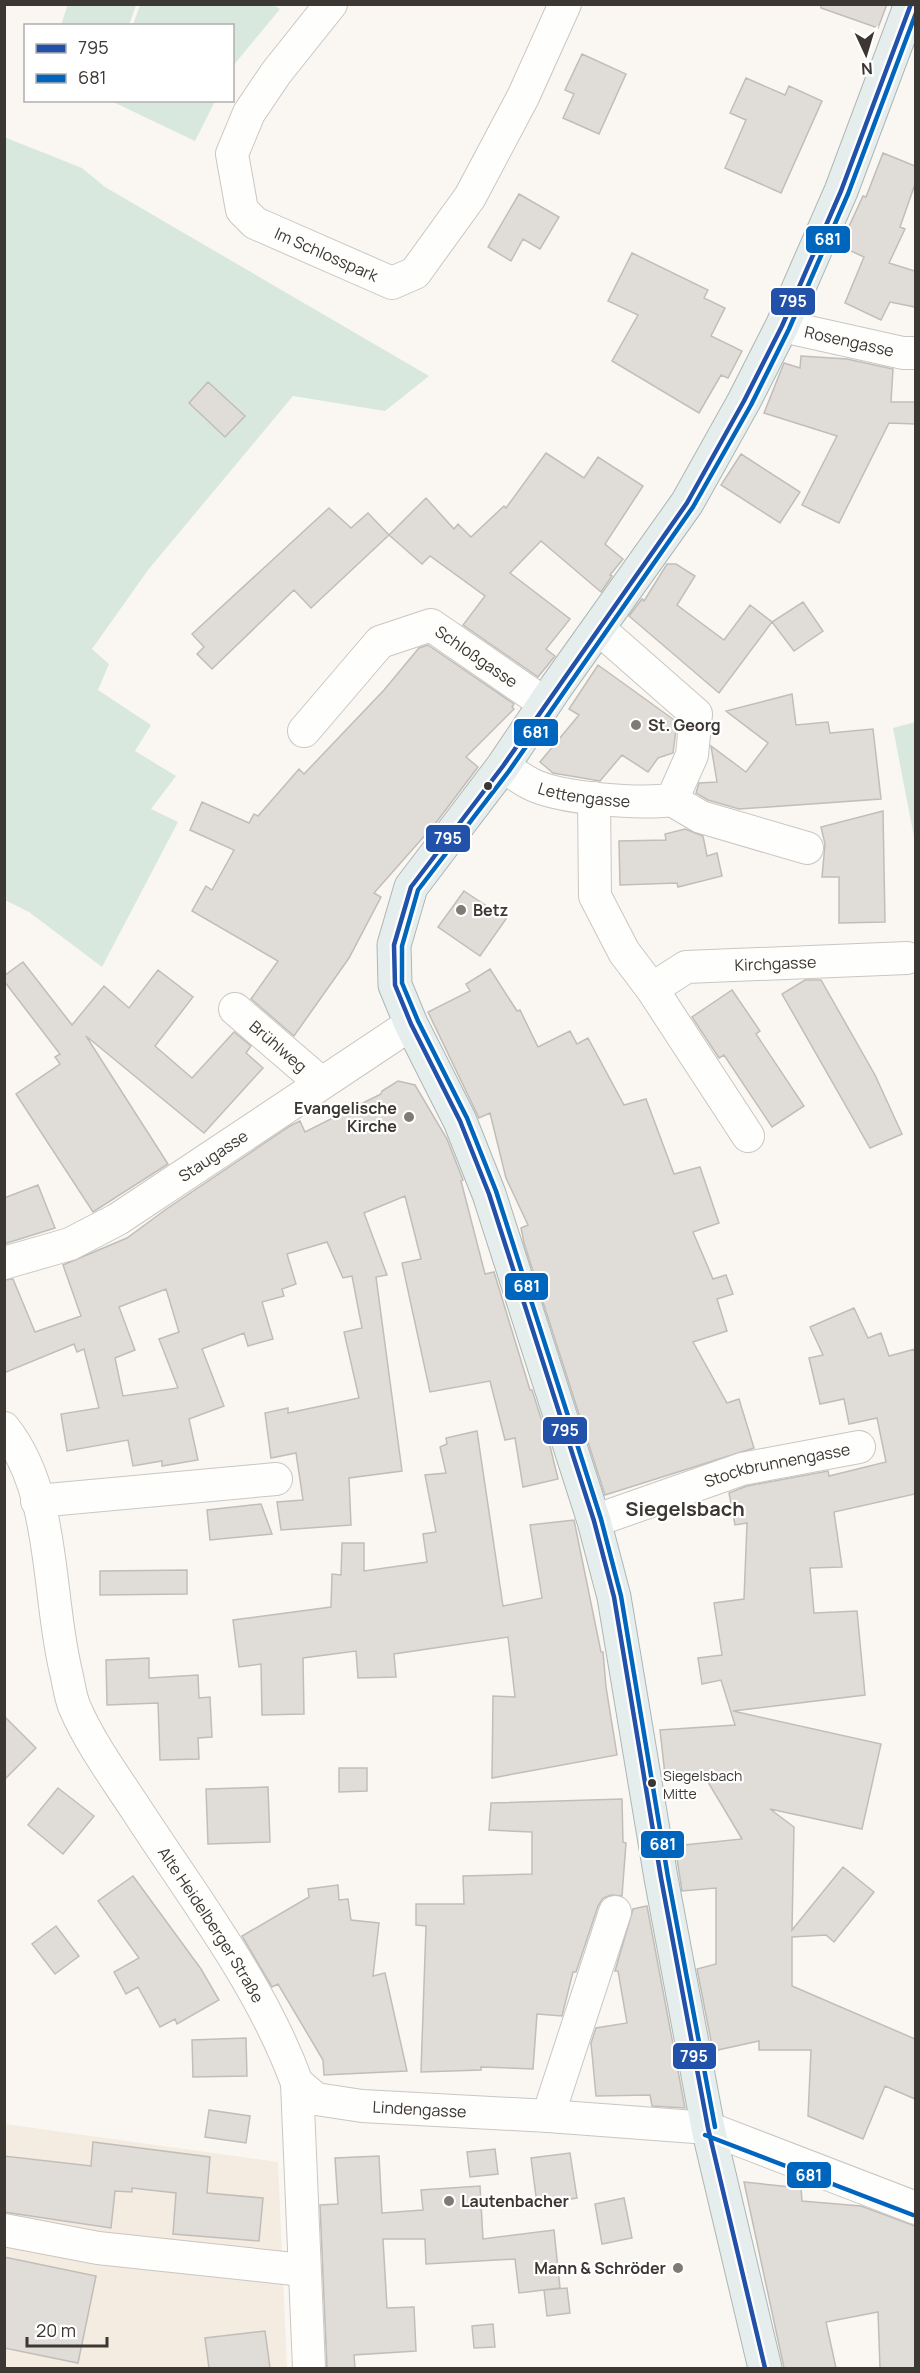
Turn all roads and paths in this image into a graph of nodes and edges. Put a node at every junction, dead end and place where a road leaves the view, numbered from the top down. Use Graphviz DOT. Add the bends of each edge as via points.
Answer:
graph roads {
  1 [pos="331,4"];
  2 [pos="565,4"];
  3 [pos="911,4"];
  4 [pos="782,326"];
  5 [pos="915,353"];
  6 [pos="598,628"];
  7 [pos="544,703"];
  8 [pos="303,731"];
  9 [pos="503,766"];
  10 [pos="594,798"];
  11 [pos="672,800"];
  12 [pos="807,848"];
  13 [pos="907,958"];
  14 [pos="652,990"];
  15 [pos="235,1009"];
  16 [pos="411,1024"];
  17 [pos="320,1082"];
  18 [pos="748,1136"];
  19 [pos="4,1263"];
  20 [pos="4,1428"];
  21 [pos="859,1447"];
  22 [pos="276,1479"];
  23 [pos="37,1501"];
  24 [pos="594,1521"];
  25 [pos="615,1912"];
  26 [pos="297,2083"];
  27 [pos="548,2116"];
  28 [pos="708,2128"];
  29 [pos="915,2208"];
  30 [pos="4,2230"];
  31 [pos="303,2270"];
  32 [pos="309,2368"];
  33 [pos="765,2368"];
  1 -- 2 [label="street, Im Schlosspark" via="249,113 232,154 242,210 255,223 392,283 415,273 470,197 524,97"];
  3 -- 4 [label="main road" via="850,168"];
  4 -- 5 [label="street, Rosengasse"];
  4 -- 6 [label="main road" via="687,503"];
  6 -- 7 [label="main road"];
  6 -- 11 [label="street" via="696,714 692,755"];
  7 -- 8 [label="street, Schloßgasse" via="431,625 380,642"];
  7 -- 9 [label="main road"];
  9 -- 10 [label="street, Lettengasse" via="532,785"];
  9 -- 16 [label="main road" via="411,887 394,945 395,985"];
  10 -- 11 [label="street, Lettengasse" via="647,803"];
  10 -- 14 [label="street" via="595,896 624,952"];
  11 -- 12 [label="street" via="701,817"];
  13 -- 14 [label="street, Kirchgasse" via="686,967"];
  14 -- 18 [label="street"];
  15 -- 17 [label="street, Brühlweg"];
  16 -- 17 [label="street, Staugasse"];
  16 -- 24 [label="main road" via="460,1121 489,1194"];
  17 -- 19 [label="street, Staugasse" via="118,1219 70,1244"];
  20 -- 23 [label="street, Alte Heidelberger Straße" via="21,1457"];
  21 -- 24 [label="street, Stockbrunnengasse" via="742,1469"];
  22 -- 23 [label="street"];
  23 -- 26 [label="street, Alte Heidelberger Straße" via="49,1553 60,1648 74,1707 236,1964 281,2040"];
  24 -- 28 [label="main road" via="617,1608 661,1878"];
  25 -- 27 [label="street"];
  26 -- 27 [label="street, Lindengasse" via="316,2099 362,2106"];
  26 -- 31 [label="street, Alte Heidelberger Straße"];
  27 -- 28 [label="street, Lindengasse"];
  28 -- 29 [label="street, Lindengasse"];
  28 -- 33 [label="main road"];
  30 -- 31 [label="street" via="98,2248"];
  31 -- 32 [label="street, Alte Heidelberger Straße"];
}
